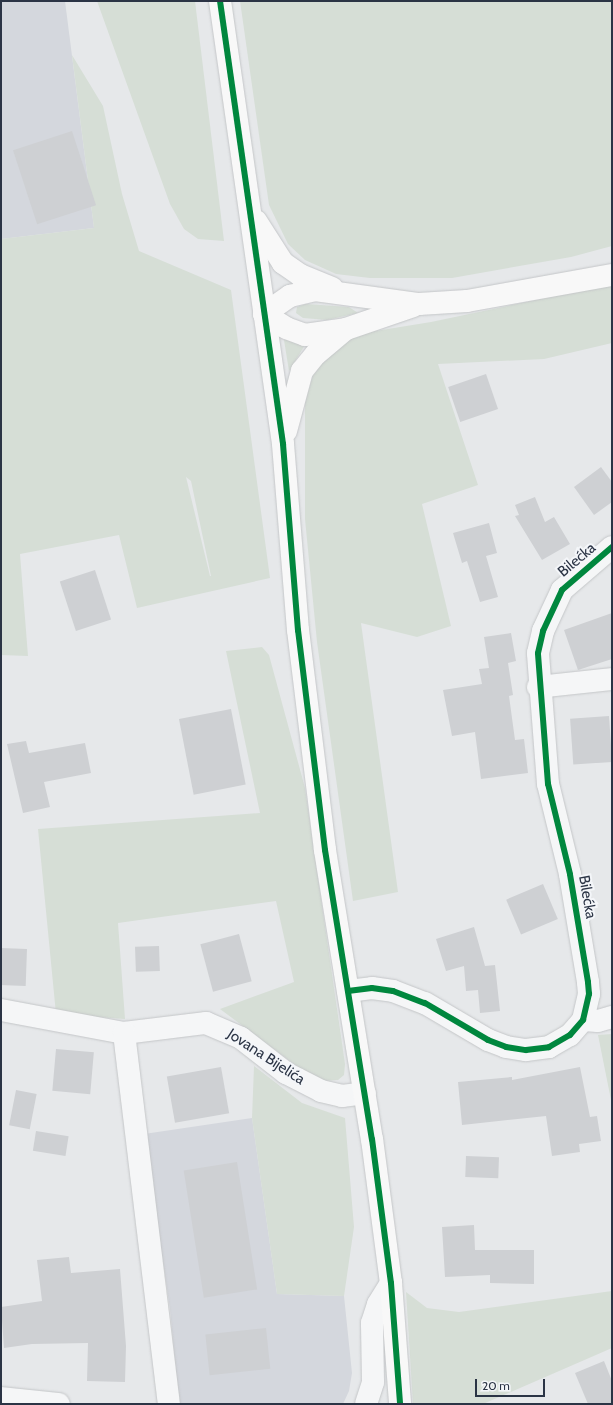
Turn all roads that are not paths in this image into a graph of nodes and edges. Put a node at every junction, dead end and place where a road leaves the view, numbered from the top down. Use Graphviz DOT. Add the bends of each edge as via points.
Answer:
graph roads {
  1 [pos="220,1"];
  2 [pos="249,209"];
  3 [pos="612,275"];
  4 [pos="340,292"];
  5 [pos="419,304"];
  6 [pos="264,314"];
  7 [pos="346,329"];
  8 [pos="283,444"];
  9 [pos="612,547"];
  10 [pos="612,679"];
  11 [pos="538,687"];
  12 [pos="348,991"];
  13 [pos="1,1010"];
  14 [pos="612,1017"];
  15 [pos="583,1020"];
  16 [pos="124,1033"];
  17 [pos="365,1093"];
  18 [pos="391,1283"];
  19 [pos="1,1398"];
  20 [pos="59,1404"];
  21 [pos="169,1404"];
  22 [pos="366,1404"];
  23 [pos="400,1404"];
  1 -- 2 [label="main road"];
  2 -- 4 [label="main road" via="271,248 283,263 300,275"];
  2 -- 6 [label="main road"];
  3 -- 5 [label="main road" via="467,301"];
  4 -- 5 [label="main road"];
  4 -- 6 [label="main road" via="315,290 290,296"];
  5 -- 7 [label="main road"];
  6 -- 7 [label="main road" via="286,328 305,335"];
  6 -- 8 [label="main road"];
  7 -- 8 [label="main road" via="316,354 302,371"];
  8 -- 12 [label="main road" via="298,630 325,850"];
  9 -- 11 [label="street, Bilećka" via="562,590 543,631 538,653"];
  10 -- 11 [label="street"];
  11 -- 15 [label="street, Bilećka" via="548,784 570,874 588,982 589,994"];
  12 -- 15 [label="street, Bilećka" via="372,988 393,991 425,1003 488,1040 506,1047 526,1050 549,1047 570,1035"];
  12 -- 17 [label="main road"];
  13 -- 16 [label="street, Jovana Bijelića"];
  14 -- 15 [label="street" via="598,1021"];
  16 -- 17 [label="street, Jovana Bijelića" via="206,1023 242,1038 286,1073 321,1091 342,1096"];
  16 -- 21 [label="street"];
  17 -- 18 [label="main road"];
  18 -- 22 [label="street" via="378,1304 372,1323 373,1382"];
  18 -- 23 [label="main road"];
  19 -- 20 [label="street"];
}
